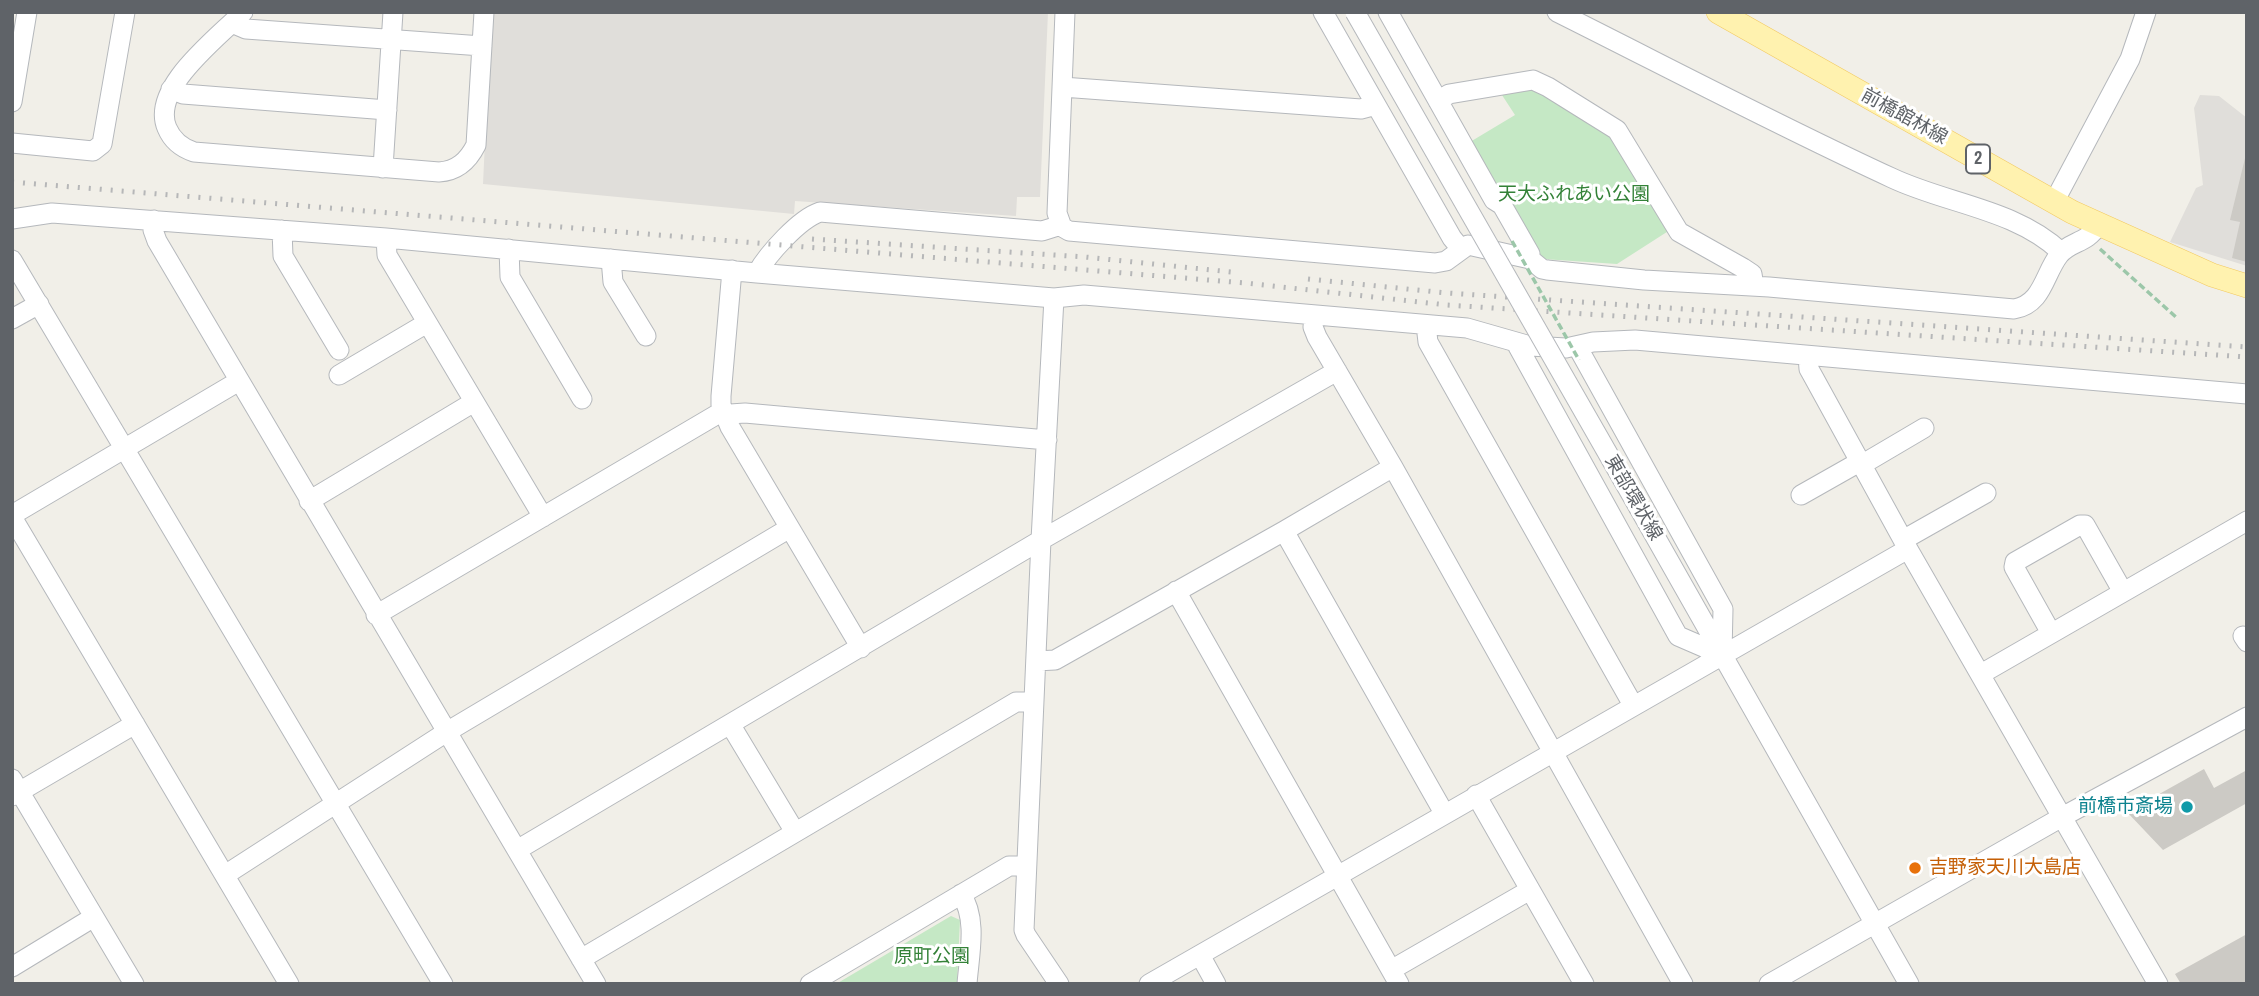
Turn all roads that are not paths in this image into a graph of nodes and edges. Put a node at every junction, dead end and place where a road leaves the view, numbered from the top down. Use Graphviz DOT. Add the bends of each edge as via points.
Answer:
graph roads {
  1 [pos="27,12"];
  2 [pos="125,12"];
  3 [pos="393,12"];
  4 [pos="484,12"];
  5 [pos="1065,12"];
  6 [pos="1322,12"];
  7 [pos="1355,12"];
  8 [pos="1557,12"];
  9 [pos="1718,12"];
  10 [pos="2146,12"];
  11 [pos="1392,14"];
  12 [pos="238,18"];
  13 [pos="391,39"];
  14 [pos="482,46"];
  15 [pos="1062,87"];
  16 [pos="171,89"];
  17 [pos="12,102"];
  18 [pos="1438,102"];
  19 [pos="1376,105"];
  20 [pos="387,110"];
  21 [pos="12,143"];
  22 [pos="383,168"];
  23 [pos="2054,202"];
  24 [pos="12,219"];
  25 [pos="154,220"];
  26 [pos="1061,225"];
  27 [pos="2099,225"];
  28 [pos="282,230"];
  29 [pos="386,238"];
  30 [pos="509,249"];
  31 [pos="1461,249"];
  32 [pos="2061,252"];
  33 [pos="611,259"];
  34 [pos="1531,259"];
  35 [pos="12,260"];
  36 [pos="732,270"];
  37 [pos="757,273"];
  38 [pos="1755,286"];
  39 [pos="2247,286"];
  40 [pos="1054,298"];
  41 [pos="38,304"];
  42 [pos="1314,315"];
  43 [pos="12,319"];
  44 [pos="427,323"];
  45 [pos="1426,325"];
  46 [pos="646,336"];
  47 [pos="1517,342"];
  48 [pos="339,350"];
  49 [pos="1578,353"];
  50 [pos="1808,356"];
  51 [pos="1337,371"];
  52 [pos="338,375"];
  53 [pos="239,381"];
  54 [pos="2247,394"];
  55 [pos="582,399"];
  56 [pos="474,402"];
  57 [pos="724,413"];
  58 [pos="1924,428"];
  59 [pos="1047,440"];
  60 [pos="124,449"];
  61 [pos="1861,462"];
  62 [pos="1393,467"];
  63 [pos="1986,493"];
  64 [pos="1801,495"];
  65 [pos="309,501"];
  66 [pos="12,516"];
  67 [pos="543,517"];
  68 [pos="2247,521"];
  69 [pos="788,528"];
  70 [pos="1284,531"];
  71 [pos="1041,540"];
  72 [pos="1906,545"];
  73 [pos="1176,591"];
  74 [pos="2123,592"];
  75 [pos="376,615"];
  76 [pos="2051,632"];
  77 [pos="861,648"];
  78 [pos="1722,655"];
  79 [pos="1036,661"];
  80 [pos="1981,674"];
  81 [pos="1033,702"];
  82 [pos="1633,705"];
  83 [pos="2247,717"];
  84 [pos="135,724"];
  85 [pos="730,724"];
  86 [pos="445,733"];
  87 [pos="1552,752"];
  88 [pos="15,789"];
  89 [pos="1476,795"];
  90 [pos="336,803"];
  91 [pos="1444,813"];
  92 [pos="2062,817"];
  93 [pos="795,832"];
  94 [pos="517,850"];
  95 [pos="1026,866"];
  96 [pos="1337,874"];
  97 [pos="225,875"];
  98 [pos="1530,890"];
  99 [pos="961,894"];
  100 [pos="94,917"];
  101 [pos="1874,924"];
  102 [pos="1200,954"];
  103 [pos="581,959"];
  104 [pos="12,967"];
  105 [pos="1395,977"];
  106 [pos="134,984"];
  107 [pos="289,984"];
  108 [pos="443,984"];
  109 [pos="596,984"];
  110 [pos="810,984"];
  111 [pos="967,984"];
  112 [pos="1059,984"];
  113 [pos="1149,984"];
  114 [pos="1216,984"];
  115 [pos="1584,984"];
  116 [pos="1684,984"];
  117 [pos="1769,984"];
  118 [pos="1909,984"];
  119 [pos="2158,984"];
  1 -- 17 [label="street"];
  2 -- 21 [label="street" via="99,148"];
  3 -- 13 [label="street"];
  4 -- 14 [label="street"];
  5 -- 15 [label="street"];
  6 -- 19 [label="street"];
  7 -- 78 [label="street, 東部環状線, bridge"];
  8 -- 32 [label="street" via="1894,180 2021,225"];
  9 -- 23 [label="main road, 前橋館林線 / 2"];
  10 -- 23 [label="street" via="2130,59"];
  11 -- 18 [label="street"];
  12 -- 13 [label="street" via="246,29"];
  12 -- 16 [label="street"];
  13 -- 14 [label="street"];
  13 -- 20 [label="street"];
  14 -- 22 [label="street" via="477,138 470,157 446,172"];
  15 -- 19 [label="street" via="1361,109"];
  15 -- 26 [label="street" via="1057,214"];
  16 -- 20 [label="street" via="183,94"];
  16 -- 22 [label="street" via="163,118 173,139 187,150"];
  18 -- 34 [label="street"];
  18 -- 38 [label="street" via="1450,94 1532,80 1548,88 1617,130 1679,232 1752,274"];
  19 -- 31 [label="street"];
  20 -- 22 [label="street"];
  23 -- 27 [label="main road, 前橋館林線 / 2"];
  24 -- 25 [label="street" via="52,212"];
  25 -- 28 [label="street"];
  25 -- 53 [label="street" via="157,241"];
  26 -- 31 [label="street" via="1069,231 1435,263"];
  26 -- 37 [label="street" via="1042,231 820,212 797,226"];
  27 -- 32 [label="street" via="2086,240"];
  27 -- 39 [label="main road, 前橋館林線 / 2"];
  28 -- 29 [label="street"];
  28 -- 48 [label="street" via="283,256"];
  29 -- 30 [label="street"];
  29 -- 44 [label="street" via="387,255"];
  30 -- 33 [label="street"];
  30 -- 55 [label="street" via="510,277"];
  31 -- 34 [label="street" via="1468,245"];
  32 -- 38 [label="street" via="2038,295 2014,309"];
  33 -- 36 [label="street"];
  33 -- 46 [label="street" via="613,282"];
  34 -- 38 [label="street" via="1542,270"];
  35 -- 41 [label="street"];
  36 -- 37 [label="street"];
  36 -- 57 [label="street" via="721,396"];
  37 -- 40 [label="street"];
  40 -- 42 [label="street" via="1084,295"];
  40 -- 59 [label="street"];
  41 -- 43 [label="street"];
  41 -- 60 [label="street"];
  42 -- 45 [label="street"];
  42 -- 51 [label="street" via="1317,337"];
  44 -- 52 [label="street"];
  44 -- 56 [label="street"];
  45 -- 47 [label="street" via="1479,330"];
  45 -- 82 [label="street" via="1428,342"];
  47 -- 49 [label="street"];
  47 -- 78 [label="street" via="1678,636"];
  49 -- 50 [label="street" via="1593,342 1634,341"];
  49 -- 78 [label="street" via="1723,609"];
  50 -- 54 [label="street"];
  50 -- 61 [label="street" via="1809,369"];
  51 -- 62 [label="street"];
  51 -- 71 [label="street"];
  53 -- 60 [label="street"];
  53 -- 65 [label="street"];
  56 -- 65 [label="street"];
  56 -- 67 [label="street"];
  57 -- 59 [label="street"];
  57 -- 67 [label="street" via="708,418"];
  57 -- 69 [label="street"];
  58 -- 61 [label="street"];
  59 -- 71 [label="street"];
  60 -- 66 [label="street"];
  60 -- 90 [label="street"];
  61 -- 64 [label="street"];
  61 -- 72 [label="street"];
  62 -- 70 [label="street"];
  62 -- 87 [label="street"];
  63 -- 72 [label="street"];
  65 -- 75 [label="street"];
  66 -- 84 [label="street"];
  67 -- 75 [label="street"];
  68 -- 74 [label="street"];
  69 -- 77 [label="street"];
  69 -- 86 [label="street"];
  70 -- 73 [label="street"];
  70 -- 91 [label="street"];
  71 -- 77 [label="street"];
  71 -- 79 [label="street"];
  72 -- 78 [label="street"];
  72 -- 80 [label="street"];
  73 -- 79 [label="street" via="1055,660"];
  73 -- 96 [label="street"];
  74 -- 76 [label="street"];
  74 -- 76 [label="street" via="2085,525 2080,525 2015,562"];
  75 -- 86 [label="street"];
  76 -- 80 [label="street"];
  77 -- 85 [label="street"];
  78 -- 82 [label="street"];
  78 -- 101 [label="street, 東部環状線"];
  79 -- 81 [label="street"];
  80 -- 92 [label="street"];
  81 -- 93 [label="street" via="1016,702"];
  81 -- 95 [label="street"];
  82 -- 87 [label="street"];
  83 -- 92 [label="street"];
  84 -- 88 [label="street"];
  84 -- 97 [label="street"];
  85 -- 93 [label="street"];
  85 -- 94 [label="street"];
  86 -- 90 [label="street"];
  86 -- 94 [label="street"];
  87 -- 89 [label="street"];
  87 -- 116 [label="street"];
  88 -- 100 [label="street"];
  89 -- 91 [label="street"];
  89 -- 98 [label="street"];
  90 -- 97 [label="street"];
  90 -- 108 [label="street"];
  91 -- 96 [label="street"];
  92 -- 101 [label="street"];
  92 -- 119 [label="street"];
  93 -- 103 [label="street"];
  94 -- 103 [label="street"];
  95 -- 99 [label="street" via="1009,866"];
  95 -- 112 [label="street" via="1026,935"];
  96 -- 102 [label="street"];
  96 -- 105 [label="street"];
  97 -- 107 [label="street"];
  98 -- 105 [label="street"];
  98 -- 115 [label="street"];
  99 -- 110 [label="street"];
  99 -- 111 [label="street" via="971,916"];
  100 -- 104 [label="street"];
  100 -- 106 [label="street"];
  101 -- 117 [label="street"];
  101 -- 118 [label="street, 東部環状線"];
  102 -- 113 [label="street"];
  102 -- 114 [label="street"];
  103 -- 109 [label="street"];
}
